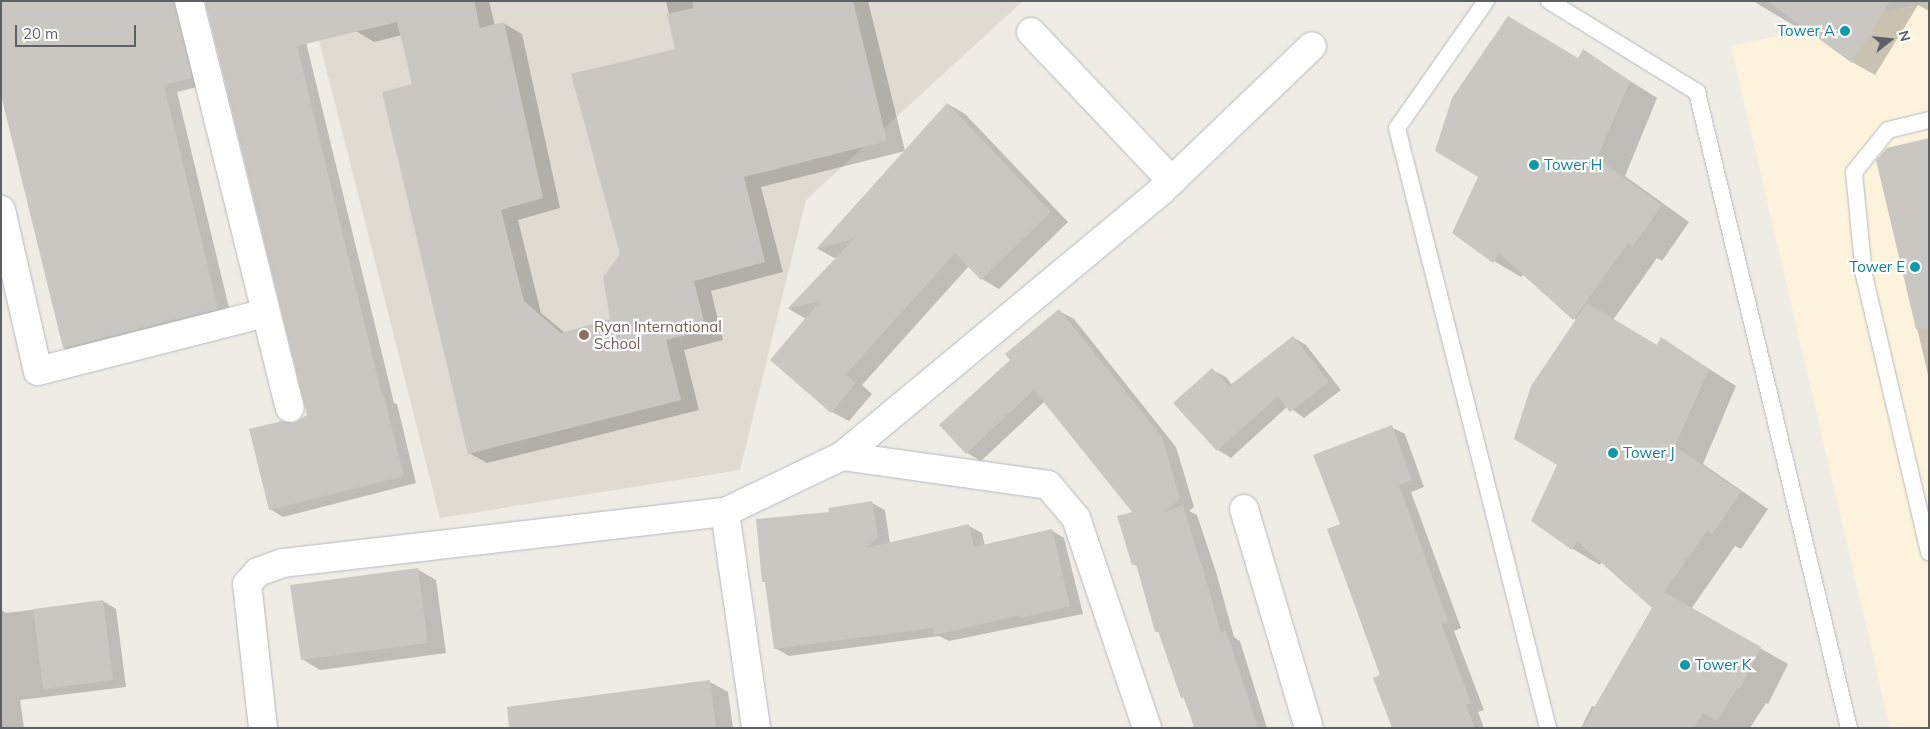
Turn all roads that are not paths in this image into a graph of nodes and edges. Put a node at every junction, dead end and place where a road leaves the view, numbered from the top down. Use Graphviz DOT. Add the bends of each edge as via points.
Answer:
graph roads {
  1 [pos="189,1"];
  2 [pos="1486,1"];
  3 [pos="1549,1"];
  4 [pos="1031,32"];
  5 [pos="1312,46"];
  6 [pos="1929,120"];
  7 [pos="1172,180"];
  8 [pos="1,210"];
  9 [pos="266,313"];
  10 [pos="290,408"];
  11 [pos="842,456"];
  12 [pos="1244,509"];
  13 [pos="724,512"];
  14 [pos="1929,553"];
  15 [pos="263,728"];
  16 [pos="756,728"];
  17 [pos="1147,728"];
  18 [pos="1309,728"];
  19 [pos="1548,728"];
  20 [pos="1850,728"];
  1 -- 9 [label="street"];
  2 -- 19 [label="lane" via="1397,128"];
  3 -- 20 [label="lane" via="1697,92"];
  4 -- 7 [label="street"];
  5 -- 7 [label="street"];
  6 -- 14 [label="lane" via="1888,130 1854,172 1864,276"];
  7 -- 11 [label="street"];
  8 -- 9 [label="street" via="38,370"];
  9 -- 10 [label="street"];
  11 -- 13 [label="street"];
  11 -- 17 [label="street" via="1048,485 1076,518"];
  12 -- 18 [label="street"];
  13 -- 15 [label="street" via="283,563 258,572 248,584"];
  13 -- 16 [label="street"];
}
